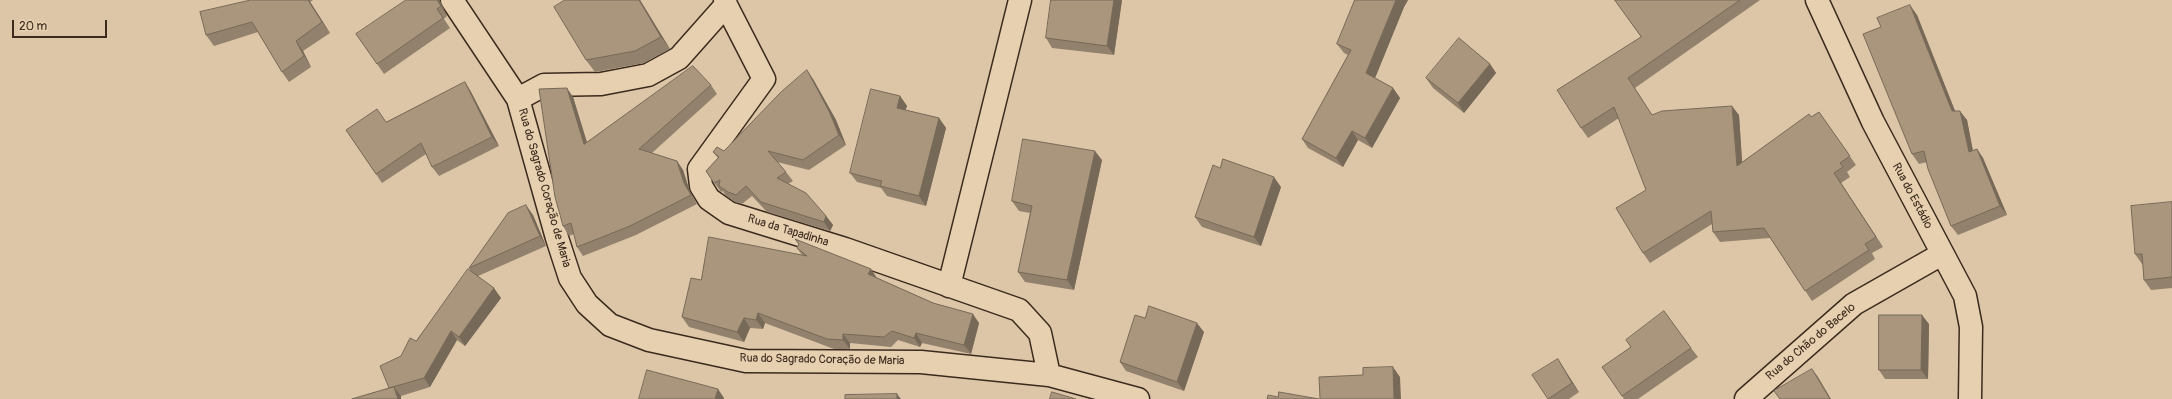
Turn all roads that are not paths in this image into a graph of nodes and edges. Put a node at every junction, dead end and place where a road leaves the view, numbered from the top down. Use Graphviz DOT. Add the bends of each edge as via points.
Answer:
graph roads {
  1 [pos="452,0"];
  2 [pos="1020,0"];
  3 [pos="1817,0"];
  4 [pos="726,3"];
  5 [pos="518,99"];
  6 [pos="1942,254"];
  7 [pos="949,286"];
  8 [pos="1049,375"];
  9 [pos="1138,399"];
  10 [pos="1746,399"];
  11 [pos="1970,399"];
  1 -- 5 [label="street, Rua do Sagrado Coração de Maria"];
  2 -- 7 [label="street"];
  3 -- 6 [label="street, Rua do Estádio" via="1873,122"];
  4 -- 5 [label="street" via="679,58 648,76 601,84 544,85"];
  4 -- 7 [label="street, Rua da Tapadinha" via="764,79 699,169 701,186 709,199 729,213 845,249"];
  5 -- 8 [label="street, Rua do Sagrado Coração de Maria" via="570,278 587,304 610,325 649,340 746,360 921,362"];
  6 -- 10 [label="street, Rua do Chão do Bacelo" via="1854,304"];
  6 -- 11 [label="street, Rua do Estádio" via="1965,296 1971,327"];
  7 -- 8 [label="street, Rua da Tapadinha" via="1019,310 1040,333"];
  8 -- 9 [label="street, Rua do Sagrado Coração de Maria"];
}
